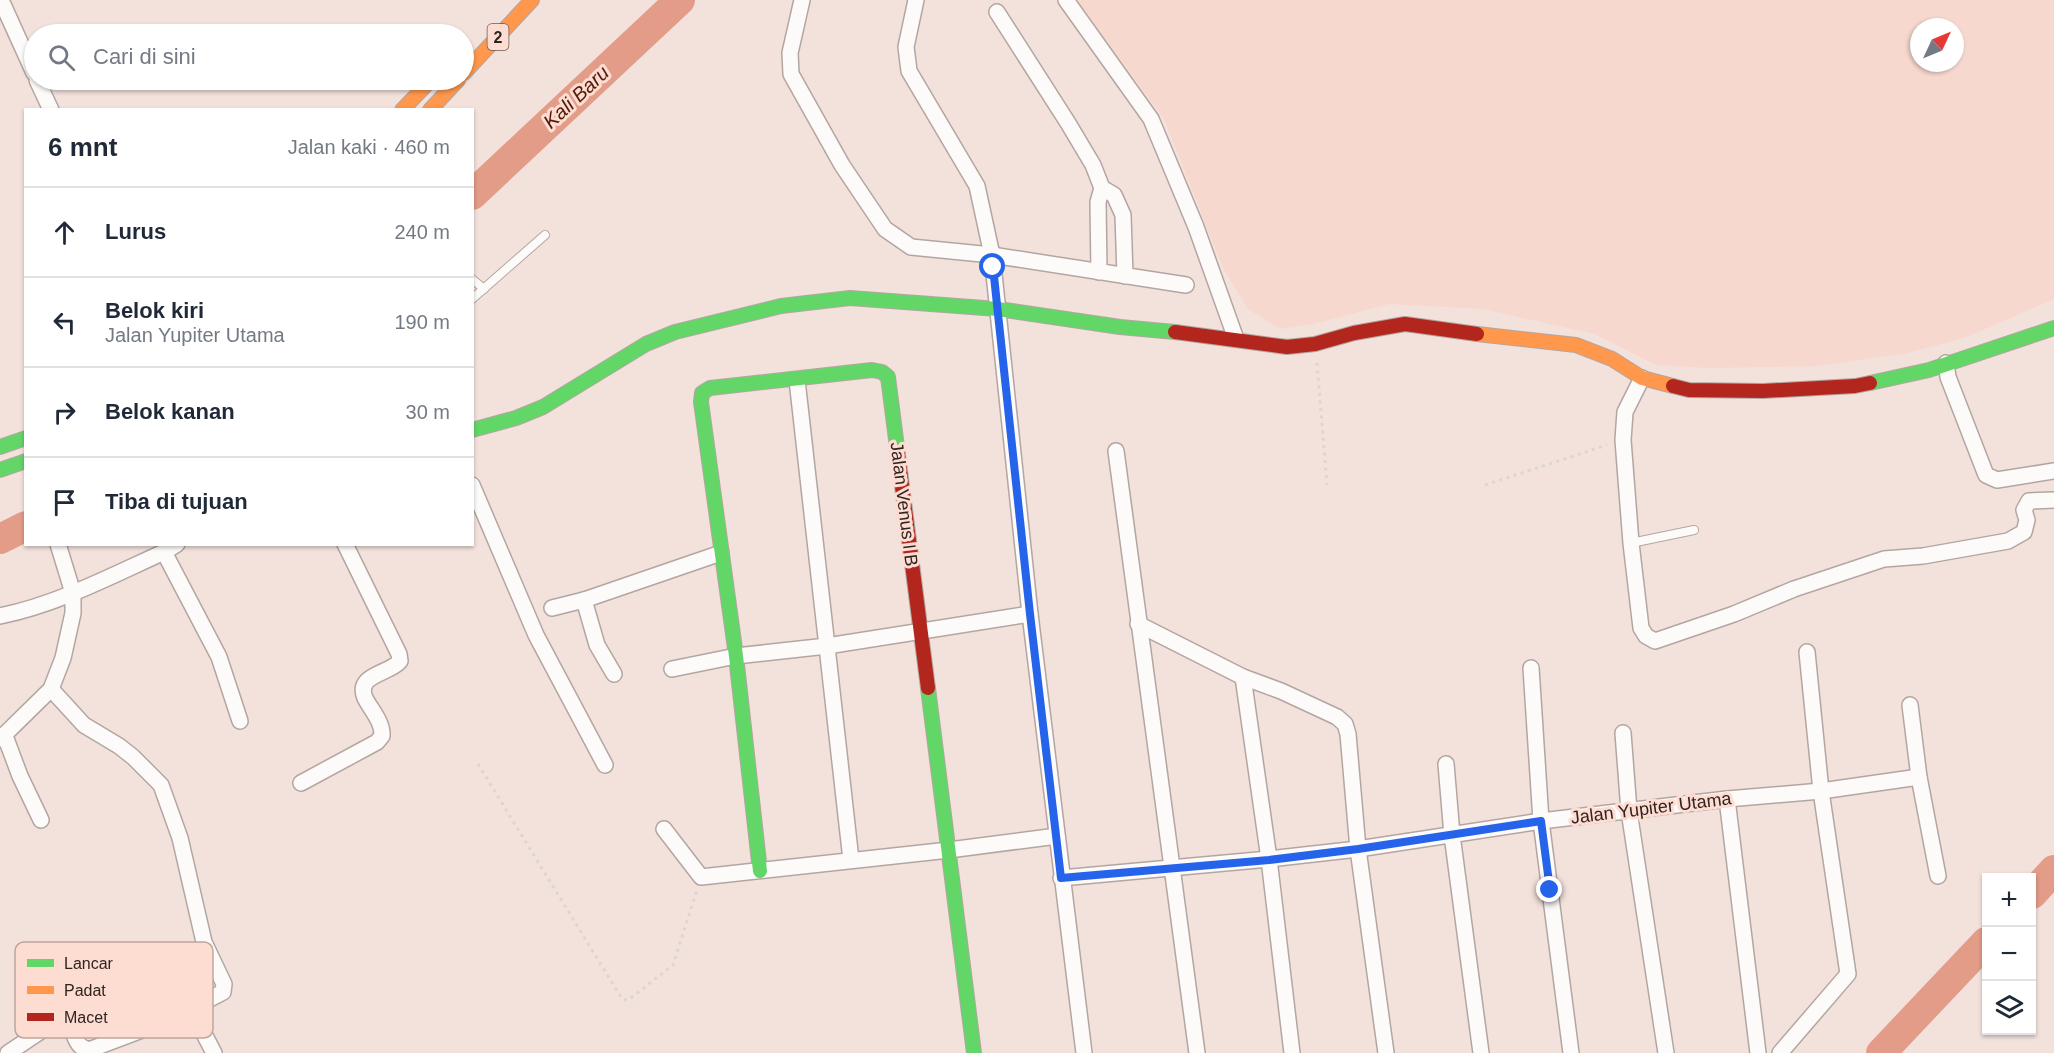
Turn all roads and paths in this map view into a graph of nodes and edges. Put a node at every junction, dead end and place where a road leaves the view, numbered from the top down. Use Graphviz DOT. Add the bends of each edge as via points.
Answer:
graph roads {
  1 [pos="1,0"];
  2 [pos="532,0"];
  3 [pos="802,0"];
  4 [pos="916,0"];
  5 [pos="1066,0"];
  6 [pos="997,12"];
  7 [pos="24,52"];
  8 [pos="474,62"];
  9 [pos="42,90"];
  10 [pos="421,90"];
  11 [pos="449,90"];
  12 [pos="50,108"];
  13 [pos="404,108"];
  14 [pos="432,108"];
  15 [pos="1102,188"];
  16 [pos="545,236"];
  17 [pos="992,255"];
  18 [pos="1099,272"];
  19 [pos="1125,276"];
  20 [pos="474,281"];
  21 [pos="1186,285"];
  22 [pos="484,289"];
  23 [pos="474,297"];
  24 [pos="998,309"];
  25 [pos="2054,328"];
  26 [pos="1236,339"];
  27 [pos="1315,344"];
  28 [pos="1946,363"];
  29 [pos="1642,378"];
  30 [pos="797,380"];
  31 [pos="474,428"];
  32 [pos="24,439"];
  33 [pos="1623,440"];
  34 [pos="0,447"];
  35 [pos="1116,451"];
  36 [pos="24,463"];
  37 [pos="0,470"];
  38 [pos="2054,471"];
  39 [pos="1327,485"];
  40 [pos="1485,485"];
  41 [pos="474,489"];
  42 [pos="2054,500"];
  43 [pos="1694,530"];
  44 [pos="1631,543"];
  45 [pos="59,546"];
  46 [pos="346,546"];
  47 [pos="171,548"];
  48 [pos="721,553"];
  49 [pos="73,593"];
  50 [pos="584,600"];
  51 [pos="552,608"];
  52 [pos="1030,614"];
  53 [pos="0,616"];
  54 [pos="1138,624"];
  55 [pos="920,632"];
  56 [pos="826,646"];
  57 [pos="1807,652"];
  58 [pos="736,656"];
  59 [pos="1532,668"];
  60 [pos="672,669"];
  61 [pos="614,674"];
  62 [pos="1243,677"];
  63 [pos="51,689"];
  64 [pos="1910,705"];
  65 [pos="240,721"];
  66 [pos="1623,733"];
  67 [pos="2,737"];
  68 [pos="478,764"];
  69 [pos="1446,764"];
  70 [pos="605,765"];
  71 [pos="1919,777"];
  72 [pos="301,783"];
  73 [pos="1821,791"];
  74 [pos="1727,799"];
  75 [pos="1629,811"];
  76 [pos="41,820"];
  77 [pos="1541,821"];
  78 [pos="664,829"];
  79 [pos="1452,835"];
  80 [pos="1057,836"];
  81 [pos="1358,849"];
  82 [pos="949,850"];
  83 [pos="851,860"];
  84 [pos="1269,860"];
  85 [pos="1173,868"];
  86 [pos="760,871"];
  87 [pos="1938,876"];
  88 [pos="701,877"];
  89 [pos="1061,878"];
  90 [pos="204,942"];
  91 [pos="213,961"];
  92 [pos="213,997"];
  93 [pos="30,1038"];
  94 [pos="75,1038"];
  95 [pos="121,1038"];
  96 [pos="206,1038"];
  97 [pos="8,1053"];
  98 [pos="214,1053"];
  99 [pos="975,1053"];
  100 [pos="1084,1053"];
  101 [pos="1197,1053"];
  102 [pos="1292,1053"];
  103 [pos="1386,1053"];
  104 [pos="1481,1053"];
  105 [pos="1571,1053"];
  106 [pos="1666,1053"];
  107 [pos="1758,1053"];
  108 [pos="1780,1053"];
  1 -- 7 [label="street"];
  2 -- 8 [label="main road, 2"];
  3 -- 17 [label="street" via="790,53 791,74 842,165 885,229 911,247"];
  4 -- 17 [label="street" via="906,47 909,71 977,186"];
  5 -- 26 [label="street" via="1151,118"];
  6 -- 15 [label="street" via="1068,123"];
  9 -- 12 [label="street"];
  10 -- 13 [label="main road"];
  11 -- 14 [label="main road"];
  15 -- 18 [label="street" via="1098,202"];
  15 -- 19 [label="street" via="1114,195 1123,215"];
  16 -- 22 [label="lane"];
  17 -- 18 [label="street"];
  17 -- 24 [label="street"];
  18 -- 19 [label="street"];
  19 -- 21 [label="street"];
  20 -- 22 [label="lane"];
  22 -- 23 [label="lane"];
  24 -- 26 [label="main road"];
  24 -- 31 [label="main road" via="850,298 781,306 675,332 646,344 543,407"];
  24 -- 52 [label="street"];
  25 -- 28 [label="main road"];
  26 -- 27 [label="main road" via="1287,347"];
  27 -- 29 [label="main road" via="1405,324 1576,345 1612,359"];
  27 -- 39 [label="path"];
  28 -- 29 [label="main road" via="1902,378 1855,386 1763,391 1689,390"];
  28 -- 38 [label="street" via="1986,475 1997,480"];
  29 -- 33 [label="street" via="1625,412"];
  30 -- 48 [label="main road" via="710,388 702,393"];
  30 -- 55 [label="main road, Jalan Venus I B" via="872,370 888,377"];
  30 -- 56 [label="street"];
  32 -- 34 [label="main road"];
  33 -- 40 [label="path"];
  33 -- 44 [label="street"];
  35 -- 54 [label="street"];
  36 -- 37 [label="main road"];
  41 -- 70 [label="street" via="531,625"];
  42 -- 44 [label="street" via="2029,501 2024,510 2024,532 2008,541 1884,559 1655,641 1641,628"];
  43 -- 44 [label="lane"];
  45 -- 49 [label="street"];
  46 -- 72 [label="street" via="400,661 365,684 364,695 382,736"];
  47 -- 49 [label="street"];
  47 -- 65 [label="street" via="219,657"];
  48 -- 50 [label="street"];
  48 -- 58 [label="main road"];
  49 -- 53 [label="street"];
  49 -- 63 [label="street" via="73,613 63,658"];
  50 -- 51 [label="street"];
  50 -- 61 [label="street" via="597,645"];
  52 -- 55 [label="street"];
  52 -- 80 [label="street"];
  54 -- 62 [label="street"];
  54 -- 85 [label="street"];
  55 -- 56 [label="street"];
  55 -- 82 [label="main road, Jalan Venus I B"];
  56 -- 58 [label="street"];
  56 -- 83 [label="street"];
  57 -- 73 [label="street"];
  58 -- 60 [label="street"];
  58 -- 86 [label="main road"];
  59 -- 77 [label="street"];
  62 -- 81 [label="street" via="1328,712 1345,724"];
  62 -- 84 [label="street"];
  63 -- 67 [label="street"];
  63 -- 90 [label="street" via="84,725 133,757 160,785 180,838"];
  64 -- 71 [label="street"];
  66 -- 75 [label="street"];
  67 -- 76 [label="street"];
  68 -- 88 [label="path" via="622,999 632,997 673,965"];
  69 -- 79 [label="street"];
  71 -- 73 [label="street, Jalan Yupiter Utama"];
  71 -- 87 [label="street"];
  73 -- 74 [label="street, Jalan Yupiter Utama"];
  73 -- 108 [label="street" via="1848,974"];
  74 -- 75 [label="street, Jalan Yupiter Utama"];
  74 -- 107 [label="street"];
  75 -- 77 [label="street, Jalan Yupiter Utama"];
  75 -- 106 [label="street"];
  77 -- 79 [label="street, Jalan Yupiter Utama"];
  77 -- 105 [label="street"];
  78 -- 88 [label="street"];
  79 -- 81 [label="street, Jalan Yupiter Utama"];
  79 -- 104 [label="street"];
  80 -- 82 [label="street"];
  80 -- 89 [label="street"];
  81 -- 84 [label="street, Jalan Yupiter Utama"];
  81 -- 103 [label="street"];
  82 -- 83 [label="street"];
  82 -- 99 [label="main road, Jalan Venus I B"];
  83 -- 86 [label="street"];
  84 -- 85 [label="street, Jalan Yupiter Utama"];
  84 -- 102 [label="street"];
  85 -- 89 [label="street, Jalan Yupiter Utama"];
  85 -- 101 [label="street"];
  86 -- 88 [label="street"];
  89 -- 100 [label="street"];
  91 -- 92 [label="street" via="224,984 223,992"];
  93 -- 97 [label="street"];
  94 -- 95 [label="street" via="82,1049 89,1050"];
  96 -- 98 [label="street"];
}
